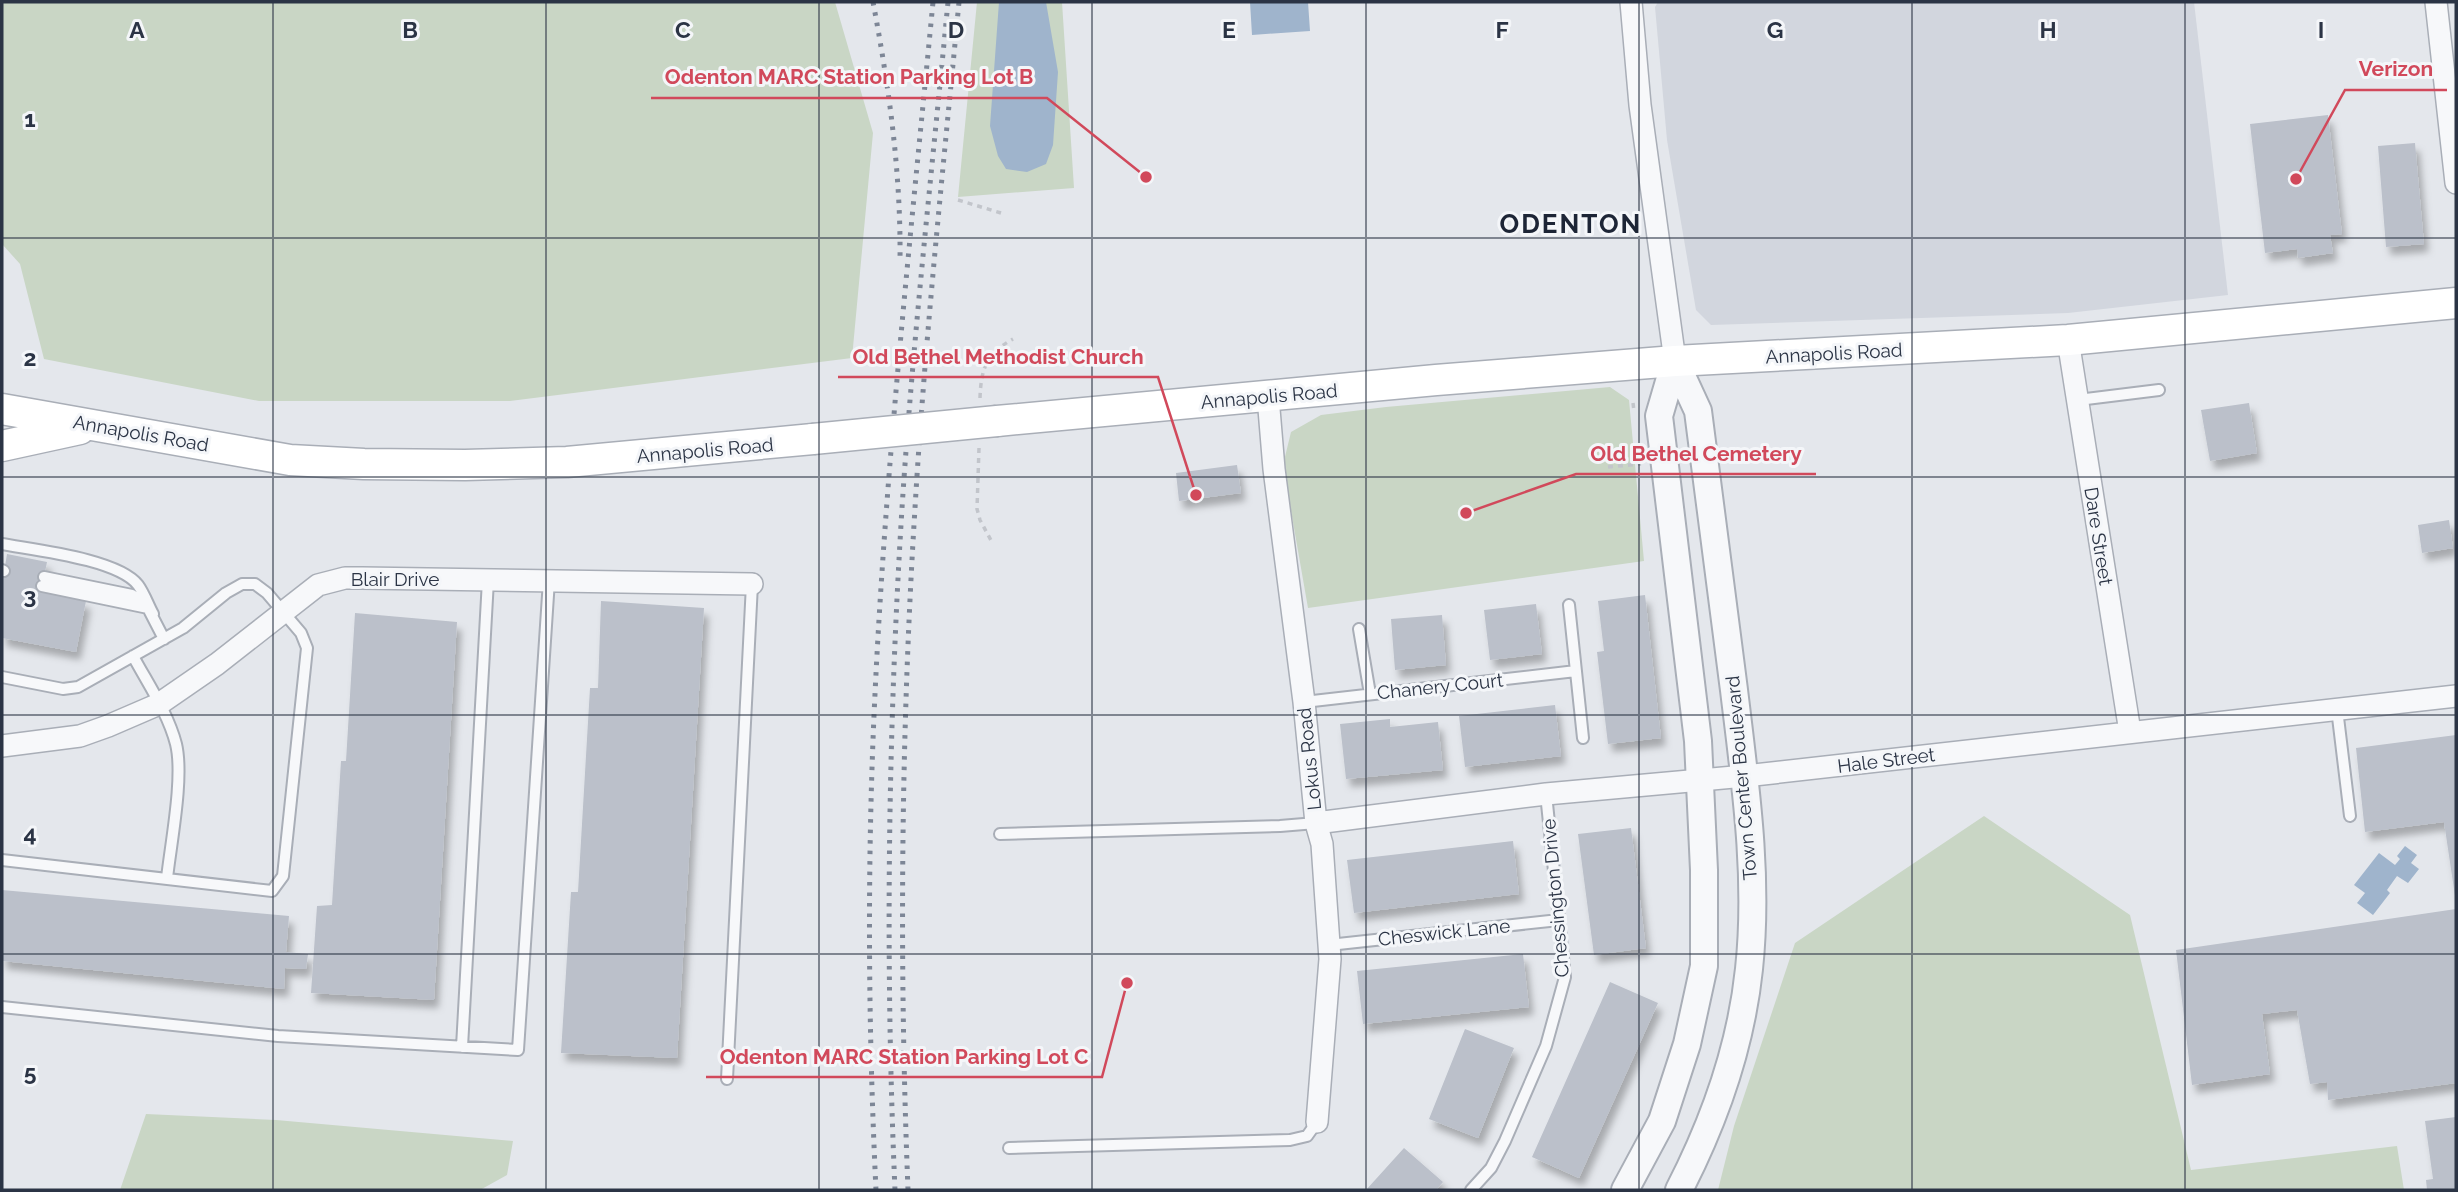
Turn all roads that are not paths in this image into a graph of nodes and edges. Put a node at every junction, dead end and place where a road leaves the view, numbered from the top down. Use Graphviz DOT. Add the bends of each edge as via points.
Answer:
graph roads {
  1 [pos="1631,2"];
  2 [pos="2435,2"];
  3 [pos="2451,87"];
  4 [pos="2456,176"];
  5 [pos="2456,183"];
  6 [pos="2456,303"];
  7 [pos="2068,340"];
  8 [pos="1675,361"];
  9 [pos="2159,390"];
  10 [pos="1268,397"];
  11 [pos="2078,400"];
  12 [pos="2,409"];
  13 [pos="98,425"];
  14 [pos="2,446"];
  15 [pos="2,544"];
  16 [pos="488,580"];
  17 [pos="549,580"];
  18 [pos="43,581"];
  19 [pos="752,584"];
  20 [pos="1569,605"];
  21 [pos="150,611"];
  22 [pos="283,611"];
  23 [pos="1359,629"];
  24 [pos="164,639"];
  25 [pos="133,656"];
  26 [pos="1576,671"];
  27 [pos="2,677"];
  28 [pos="1370,694"];
  29 [pos="2456,696"];
  30 [pos="1304,702"];
  31 [pos="159,704"];
  32 [pos="2337,709"];
  33 [pos="2130,732"];
  34 [pos="1584,738"];
  35 [pos="2,746"];
  36 [pos="1745,776"];
  37 [pos="1701,780"];
  38 [pos="1546,794"];
  39 [pos="2350,816"];
  40 [pos="1316,823"];
  41 [pos="1000,834"];
  42 [pos="2,860"];
  43 [pos="167,878"];
  44 [pos="1559,920"];
  45 [pos="1329,945"];
  46 [pos="2,1007"];
  47 [pos="462,1047"];
  48 [pos="727,1079"];
  49 [pos="1317,1122"];
  50 [pos="1009,1148"];
  51 [pos="1471,1190"];
  52 [pos="1625,1190"];
  53 [pos="1679,1190"];
  1 -- 8 [label="street, Town Center Boulevard" via="1640,105"];
  2 -- 3 [label="street"];
  3 -- 4 [label="street"];
  4 -- 5 [label="street"];
  6 -- 7 [label="main road, Annapolis Road"];
  7 -- 8 [label="main road, Annapolis Road"];
  7 -- 11 [label="street, Dare Street"];
  8 -- 10 [label="main road, Annapolis Road"];
  8 -- 36 [label="street, Town Center Boulevard" via="1698,411"];
  8 -- 37 [label="street, Town Center Boulevard" via="1659,416"];
  9 -- 11 [label="lane"];
  10 -- 13 [label="main road, Annapolis Road, bridge" via="567,462 464,466 290,460"];
  10 -- 30 [label="street, Lokus Road"];
  11 -- 33 [label="street, Dare Street"];
  12 -- 13 [label="main road, Annapolis Road"];
  13 -- 14 [label="main road"];
  15 -- 21 [label="lane" via="74,557 121,573 138,585"];
  16 -- 17 [label="street, Blair Drive"];
  16 -- 22 [label="street, Blair Drive" via="345,578 318,585"];
  16 -- 47 [label="lane"];
  17 -- 19 [label="street, Blair Drive"];
  17 -- 47 [label="lane" via="518,1050"];
  18 -- 21 [label="lane" via="124,592 141,600"];
  19 -- 48 [label="lane"];
  20 -- 26 [label="lane"];
  21 -- 24 [label="lane"];
  22 -- 24 [label="lane" via="259,587 242,584"];
  22 -- 31 [label="street, Blair Drive"];
  22 -- 43 [label="lane" via="307,648 283,876 272,891"];
  23 -- 28 [label="lane"];
  24 -- 25 [label="lane"];
  25 -- 27 [label="lane" via="70,689"];
  25 -- 31 [label="lane"];
  26 -- 28 [label="lane, Chanery Court"];
  26 -- 34 [label="lane"];
  28 -- 30 [label="lane, Chanery Court"];
  29 -- 32 [label="street, Hale Street"];
  30 -- 40 [label="street, Lokus Road"];
  31 -- 35 [label="street, Blair Drive" via="80,736"];
  31 -- 43 [label="lane" via="178,761"];
  32 -- 33 [label="street, Hale Street"];
  32 -- 39 [label="lane"];
  33 -- 36 [label="street, Hale Street"];
  36 -- 37 [label="street, Hale Street"];
  36 -- 53 [label="street, Town Center Boulevard" via="1752,869 1749,969 1738,1035 1713,1117"];
  37 -- 38 [label="street, Hale Street"];
  37 -- 52 [label="street, Town Center Boulevard" via="1704,966 1687,1044 1661,1121"];
  38 -- 40 [label="street, Hale Street"];
  38 -- 44 [label="lane, Chessington Drive"];
  40 -- 41 [label="lane"];
  40 -- 45 [label="street, Lokus Road" via="1322,844"];
  42 -- 43 [label="lane"];
  44 -- 45 [label="lane, Cheswick Lane"];
  44 -- 51 [label="lane, Chessington Drive" via="1565,977 1546,1046 1506,1141"];
  45 -- 49 [label="street, Lokus Road"];
  46 -- 47 [label="lane" via="278,1036"];
  49 -- 50 [label="lane" via="1307,1136 1290,1139"];
}
